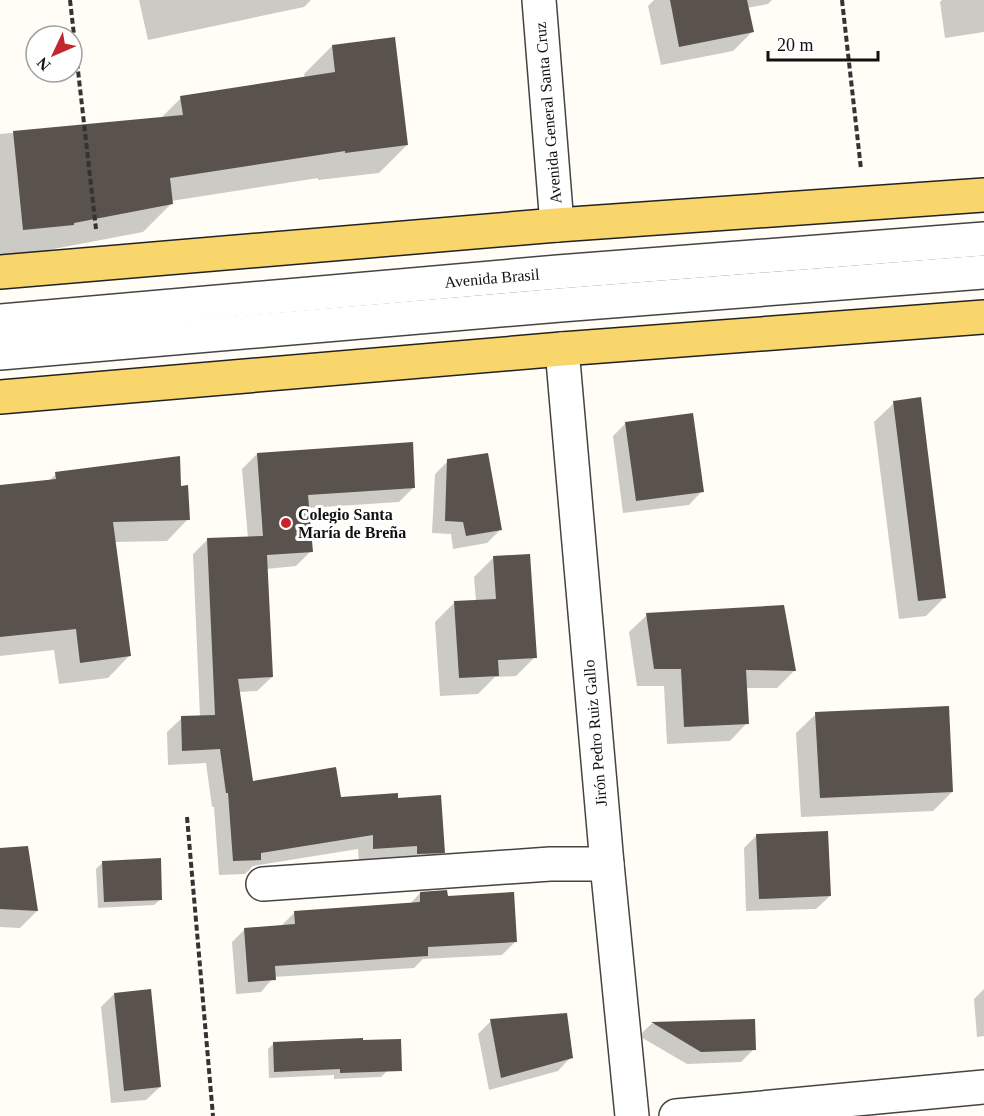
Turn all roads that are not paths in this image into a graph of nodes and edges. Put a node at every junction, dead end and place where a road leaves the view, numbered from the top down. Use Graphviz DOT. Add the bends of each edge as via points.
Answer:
graph roads {
  1 [pos="539,0"];
  2 [pos="984,195"];
  3 [pos="557,225"];
  4 [pos="984,239"];
  5 [pos="0,272"];
  6 [pos="984,272"];
  7 [pos="984,317"];
  8 [pos="0,321"];
  9 [pos="562,349"];
  10 [pos="0,353"];
  11 [pos="0,397"];
  12 [pos="607,864"];
  13 [pos="263,884"];
  14 [pos="984,1087"];
  15 [pos="632,1116"];
  16 [pos="676,1116"];
  1 -- 3 [label="street, Avenida General Santa Cruz"];
  2 -- 3 [label="main road"];
  3 -- 5 [label="main road"];
  4 -- 8 [label="street, Avenida Brasil"];
  6 -- 10 [label="street, Avenida Brasil"];
  7 -- 9 [label="main road"];
  9 -- 11 [label="main road"];
  9 -- 12 [label="street, Jirón Pedro Ruiz Gallo"];
  12 -- 13 [label="street" via="550,864"];
  12 -- 15 [label="street, Jirón Pedro Ruiz Gallo"];
  14 -- 16 [label="street"];
}
